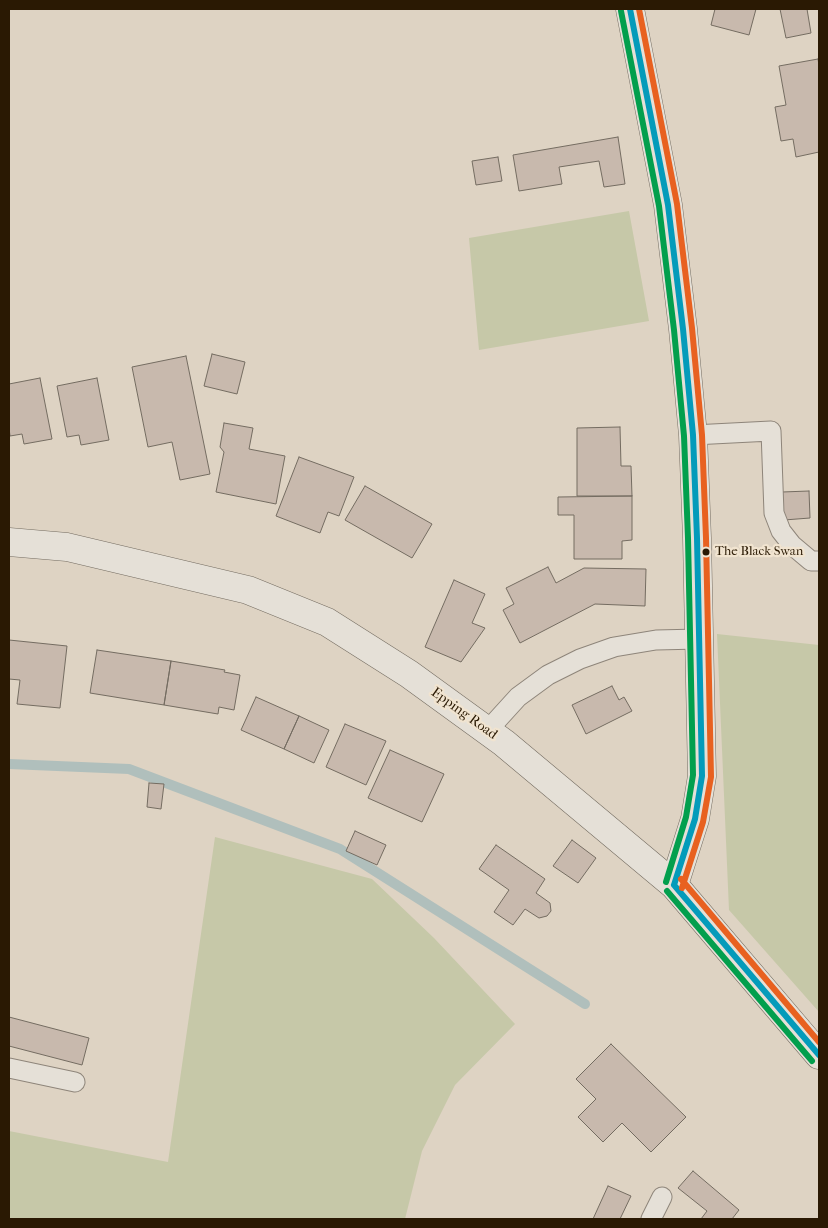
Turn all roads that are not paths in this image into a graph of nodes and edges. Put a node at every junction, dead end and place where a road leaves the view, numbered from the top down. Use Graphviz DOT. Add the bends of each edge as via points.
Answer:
graph roads {
  1 [pos="630,9"];
  2 [pos="693,435"];
  3 [pos="9,542"];
  4 [pos="819,561"];
  5 [pos="699,639"];
  6 [pos="488,730"];
  7 [pos="674,885"];
  8 [pos="819,1055"];
  9 [pos="9,1068"];
  10 [pos="75,1082"];
  11 [pos="662,1197"];
  12 [pos="651,1219"];
  1 -- 2 [label="main road" via="668,206"];
  2 -- 4 [label="lane" via="771,431 774,513 781,531 792,545 811,561"];
  2 -- 5 [label="main road"];
  3 -- 6 [label="main road, Epping Road" via="67,547 248,590 327,622"];
  5 -- 6 [label="lane" via="656,640 614,647 580,659 548,675 518,697"];
  5 -- 7 [label="main road" via="702,776 695,819"];
  6 -- 7 [label="main road, Epping Road"];
  7 -- 8 [label="main road, Epping Road"];
  9 -- 10 [label="lane"];
  11 -- 12 [label="lane"];
}
